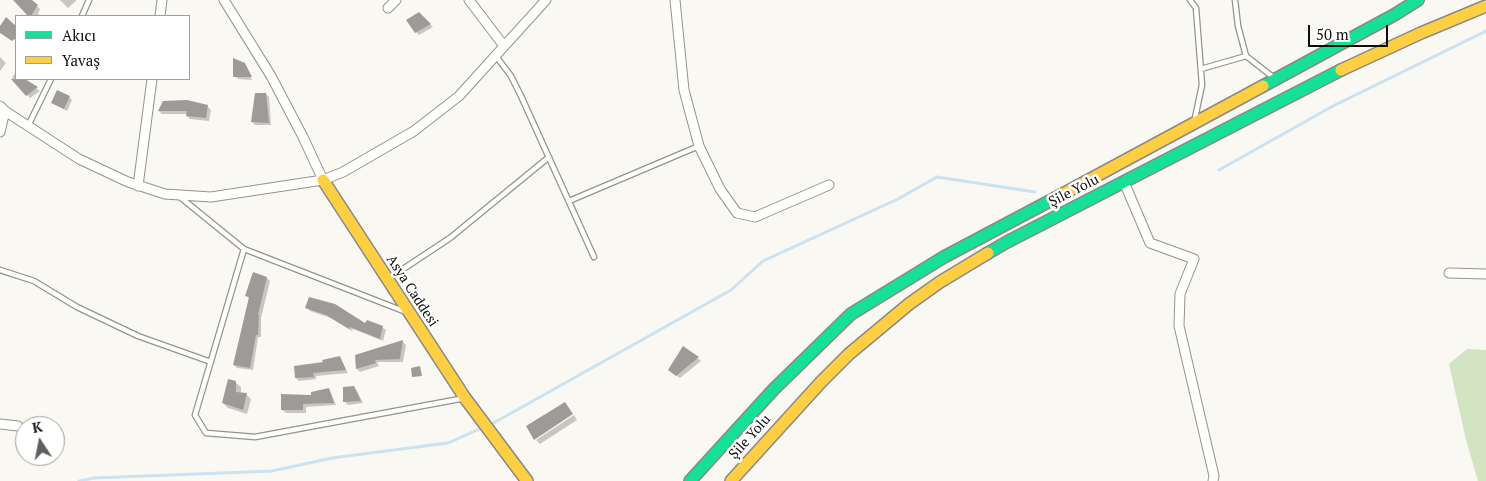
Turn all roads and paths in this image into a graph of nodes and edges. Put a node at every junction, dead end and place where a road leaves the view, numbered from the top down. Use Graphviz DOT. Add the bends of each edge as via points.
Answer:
graph roads {
  1 [pos="89,0"];
  2 [pos="162,0"];
  3 [pos="224,0"];
  4 [pos="396,0"];
  5 [pos="468,0"];
  6 [pos="546,0"];
  7 [pos="675,0"];
  8 [pos="1190,0"];
  9 [pos="1235,0"];
  10 [pos="1418,0"];
  11 [pos="1477,0"];
  12 [pos="1486,6"];
  13 [pos="388,8"];
  14 [pos="82,15"];
  15 [pos="160,15"];
  16 [pos="504,46"];
  17 [pos="496,55"];
  18 [pos="1246,56"];
  19 [pos="1201,69"];
  20 [pos="1276,79"];
  21 [pos="51,80"];
  22 [pos="152,80"];
  23 [pos="3,109"];
  24 [pos="1193,124"];
  25 [pos="28,126"];
  26 [pos="0,132"];
  27 [pos="699,146"];
  28 [pos="549,157"];
  29 [pos="323,180"];
  30 [pos="1124,182"];
  31 [pos="829,185"];
  32 [pos="138,186"];
  33 [pos="177,195"];
  34 [pos="569,201"];
  35 [pos="244,249"];
  36 [pos="594,257"];
  37 [pos="0,270"];
  38 [pos="1449,273"];
  39 [pos="1486,274"];
  40 [pos="387,280"];
  41 [pos="408,313"];
  42 [pos="210,362"];
  43 [pos="465,398"];
  44 [pos="0,424"];
  45 [pos="15,426"];
  46 [pos="1215,479"];
  47 [pos="527,481"];
  48 [pos="690,481"];
  49 [pos="731,481"];
  1 -- 14 [label="lane"];
  2 -- 15 [label="street"];
  3 -- 29 [label="street" via="271,76"];
  4 -- 13 [label="street"];
  5 -- 16 [label="street"];
  6 -- 16 [label="street"];
  7 -- 27 [label="street" via="684,90"];
  8 -- 19 [label="lane" via="1196,8"];
  9 -- 18 [label="lane"];
  10 -- 20 [label="main road, Şile Yolu"];
  11 -- 12 [label="main road"];
  12 -- 30 [label="main road, Şile Yolu" via="1345,68"];
  16 -- 17 [label="street"];
  17 -- 28 [label="lane" via="519,91"];
  17 -- 29 [label="street" via="459,96 414,131"];
  18 -- 19 [label="lane"];
  18 -- 20 [label="lane"];
  19 -- 24 [label="lane" via="1202,85"];
  20 -- 24 [label="main road, Şile Yolu"];
  21 -- 25 [label="lane"];
  22 -- 32 [label="street"];
  23 -- 25 [label="street"];
  23 -- 26 [label="street"];
  24 -- 48 [label="main road, Şile Yolu" via="944,257 851,314 774,389"];
  25 -- 32 [label="street" via="79,159"];
  27 -- 31 [label="street" via="720,189 737,212 756,217"];
  27 -- 34 [label="lane"];
  28 -- 34 [label="lane"];
  28 -- 40 [label="lane" via="450,238"];
  29 -- 33 [label="street" via="211,197"];
  29 -- 40 [label="main road, Asya Caddesi"];
  30 -- 46 [label="street" via="1150,242 1194,259 1180,294 1179,326"];
  30 -- 49 [label="main road, Şile Yolu" via="1007,242 909,304 849,354"];
  32 -- 33 [label="street"];
  33 -- 35 [label="lane"];
  34 -- 36 [label="lane"];
  35 -- 41 [label="lane"];
  35 -- 42 [label="lane"];
  37 -- 42 [label="lane" via="34,281 77,307 130,332"];
  38 -- 39 [label="street"];
  40 -- 41 [label="main road, Asya Caddesi"];
  41 -- 43 [label="main road, Asya Caddesi"];
  42 -- 43 [label="lane" via="195,416 206,433 255,437"];
  43 -- 47 [label="main road, Asya Caddesi"];
  44 -- 45 [label="street"];
}
